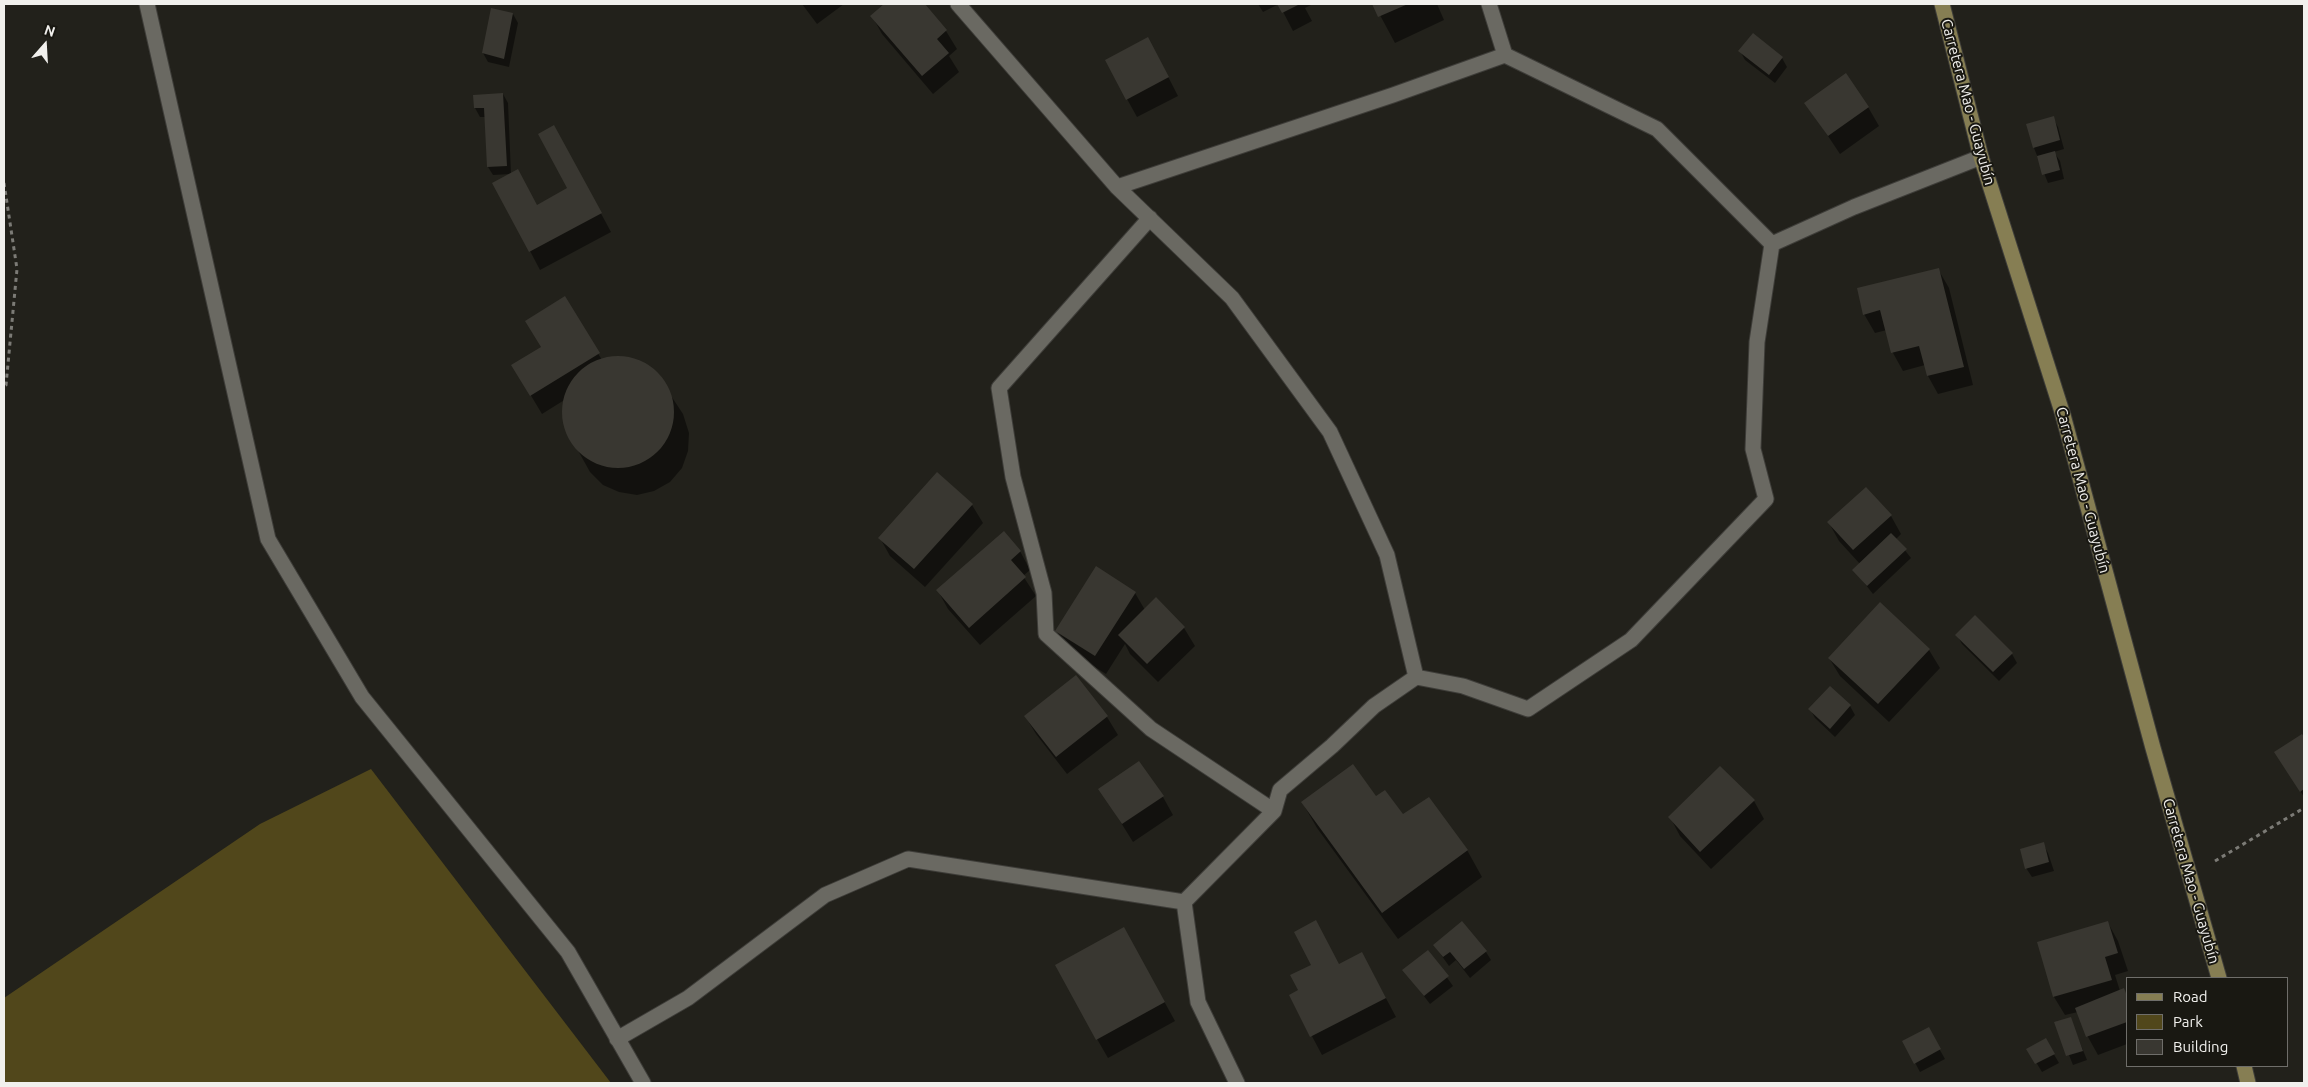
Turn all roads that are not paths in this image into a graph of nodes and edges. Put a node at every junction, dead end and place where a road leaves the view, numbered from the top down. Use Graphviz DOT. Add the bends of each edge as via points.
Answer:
graph roads {
  1 [pos="147,4"];
  2 [pos="958,4"];
  3 [pos="1490,4"];
  4 [pos="1942,4"];
  5 [pos="1505,55"];
  6 [pos="1981,157"];
  7 [pos="1117,186"];
  8 [pos="1150,218"];
  9 [pos="1772,244"];
  10 [pos="1416,677"];
  11 [pos="1274,812"];
  12 [pos="1184,902"];
  13 [pos="2219,977"];
  14 [pos="617,1039"];
  15 [pos="2244,1067"];
  16 [pos="643,1083"];
  17 [pos="1237,1083"];
  18 [pos="2248,1083"];
  1 -- 14 [label="street" via="268,539 362,697 568,952"];
  2 -- 7 [label="street"];
  3 -- 5 [label="street"];
  4 -- 6 [label="main road, Carretera Mao - Guayubín"];
  5 -- 7 [label="street"];
  5 -- 9 [label="street" via="1657,130"];
  6 -- 9 [label="street"];
  6 -- 13 [label="main road, Carretera Mao - Guayubín" via="2063,415"];
  7 -- 8 [label="street"];
  8 -- 10 [label="street" via="1232,298 1330,432 1387,555"];
  8 -- 11 [label="street" via="999,388 1013,476 1044,593 1046,634 1151,729"];
  9 -- 10 [label="street" via="1757,342 1753,449 1766,499 1631,640 1528,709 1463,686"];
  10 -- 11 [label="street" via="1374,706 1280,790"];
  11 -- 12 [label="street"];
  12 -- 14 [label="street" via="908,859 825,895 688,998"];
  12 -- 17 [label="street" via="1198,1002"];
  14 -- 16 [label="street"];
  15 -- 18 [label="main road"];
}
